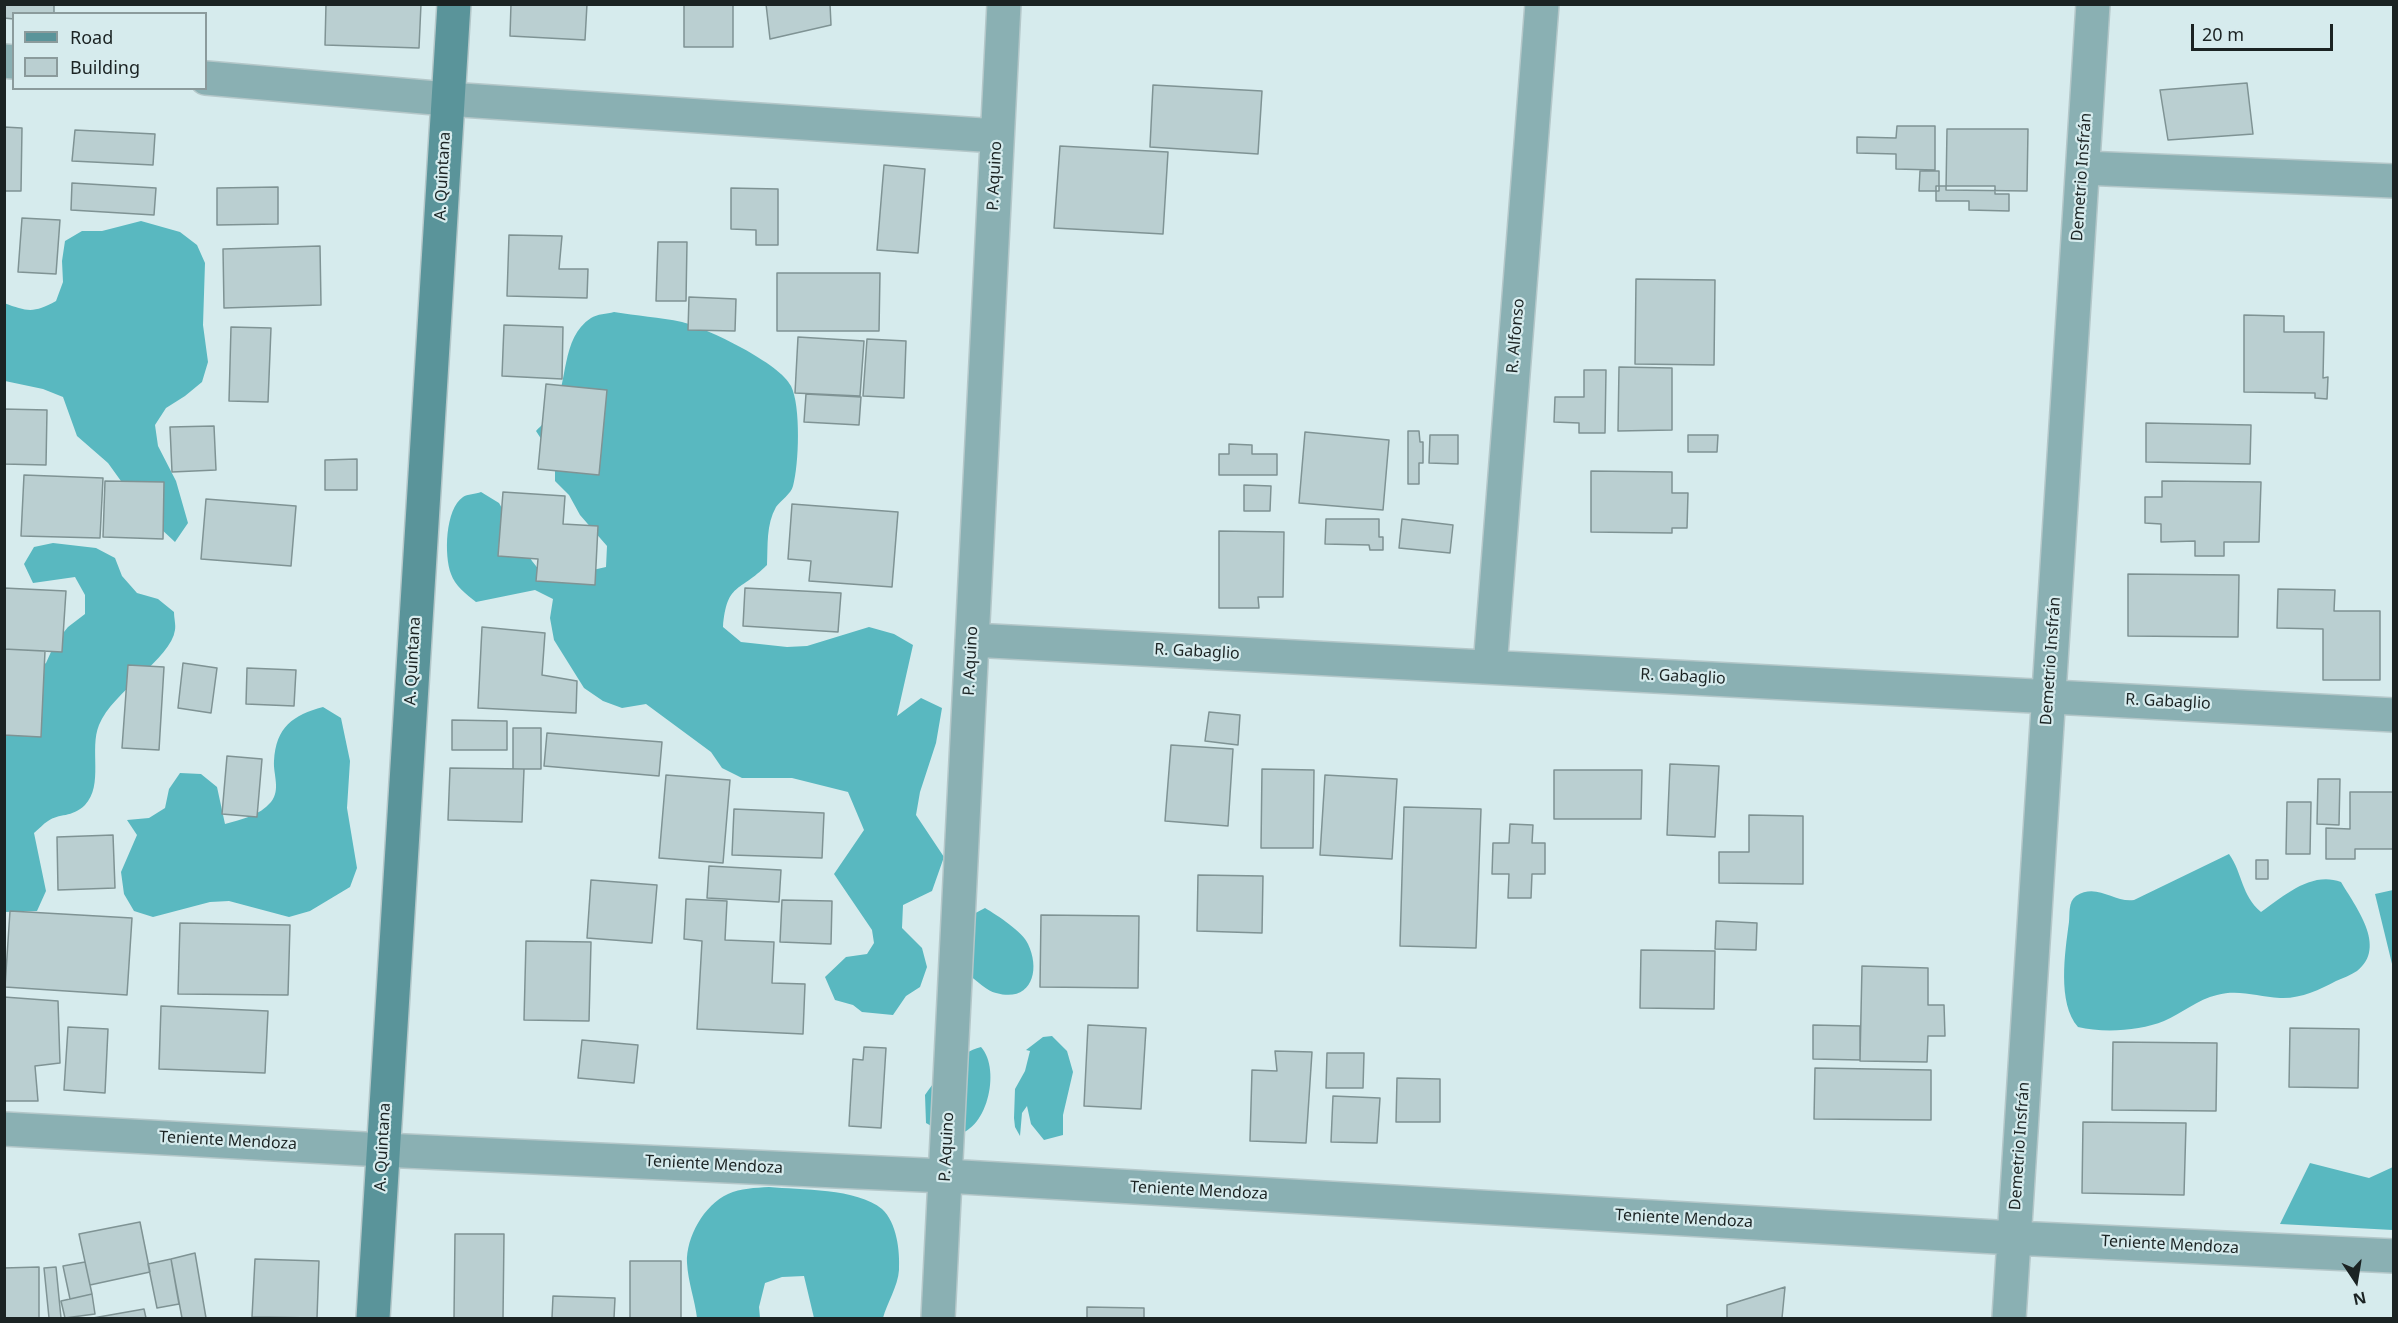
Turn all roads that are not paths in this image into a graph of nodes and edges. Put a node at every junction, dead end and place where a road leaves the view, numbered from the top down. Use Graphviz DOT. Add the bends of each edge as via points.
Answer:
graph roads {
  1 [pos="454,4"];
  2 [pos="1004,4"];
  3 [pos="1542,4"];
  4 [pos="2093,4"];
  5 [pos="207,78"];
  6 [pos="447,99"];
  7 [pos="997,136"];
  8 [pos="2083,168"];
  9 [pos="2394,181"];
  10 [pos="972,640"];
  11 [pos="1490,667"];
  12 [pos="2049,696"];
  13 [pos="2394,715"];
  14 [pos="4,1129"];
  15 [pos="383,1150"];
  16 [pos="945,1176"];
  17 [pos="2014,1238"];
  18 [pos="2394,1256"];
  19 [pos="373,1318"];
  20 [pos="938,1318"];
  21 [pos="2009,1318"];
  1 -- 6 [label="street, A. Quintana"];
  2 -- 7 [label="street, P. Aquino"];
  3 -- 11 [label="street, R. Alfonso"];
  4 -- 8 [label="street, Demetrio Insfrán"];
  5 -- 6 [label="street"];
  6 -- 7 [label="street"];
  6 -- 15 [label="street, A. Quintana"];
  7 -- 10 [label="street, P. Aquino"];
  8 -- 9 [label="street"];
  8 -- 12 [label="street, Demetrio Insfrán"];
  10 -- 11 [label="street, R. Gabaglio"];
  10 -- 16 [label="street, P. Aquino"];
  11 -- 12 [label="street, R. Gabaglio"];
  12 -- 13 [label="street, R. Gabaglio"];
  12 -- 17 [label="street, Demetrio Insfrán"];
  14 -- 15 [label="street, Teniente Mendoza"];
  15 -- 16 [label="street, Teniente Mendoza"];
  15 -- 19 [label="street, A. Quintana"];
  16 -- 17 [label="street, Teniente Mendoza"];
  16 -- 20 [label="street, P. Aquino"];
  17 -- 18 [label="street, Teniente Mendoza"];
  17 -- 21 [label="street, Demetrio Insfrán"];
}
